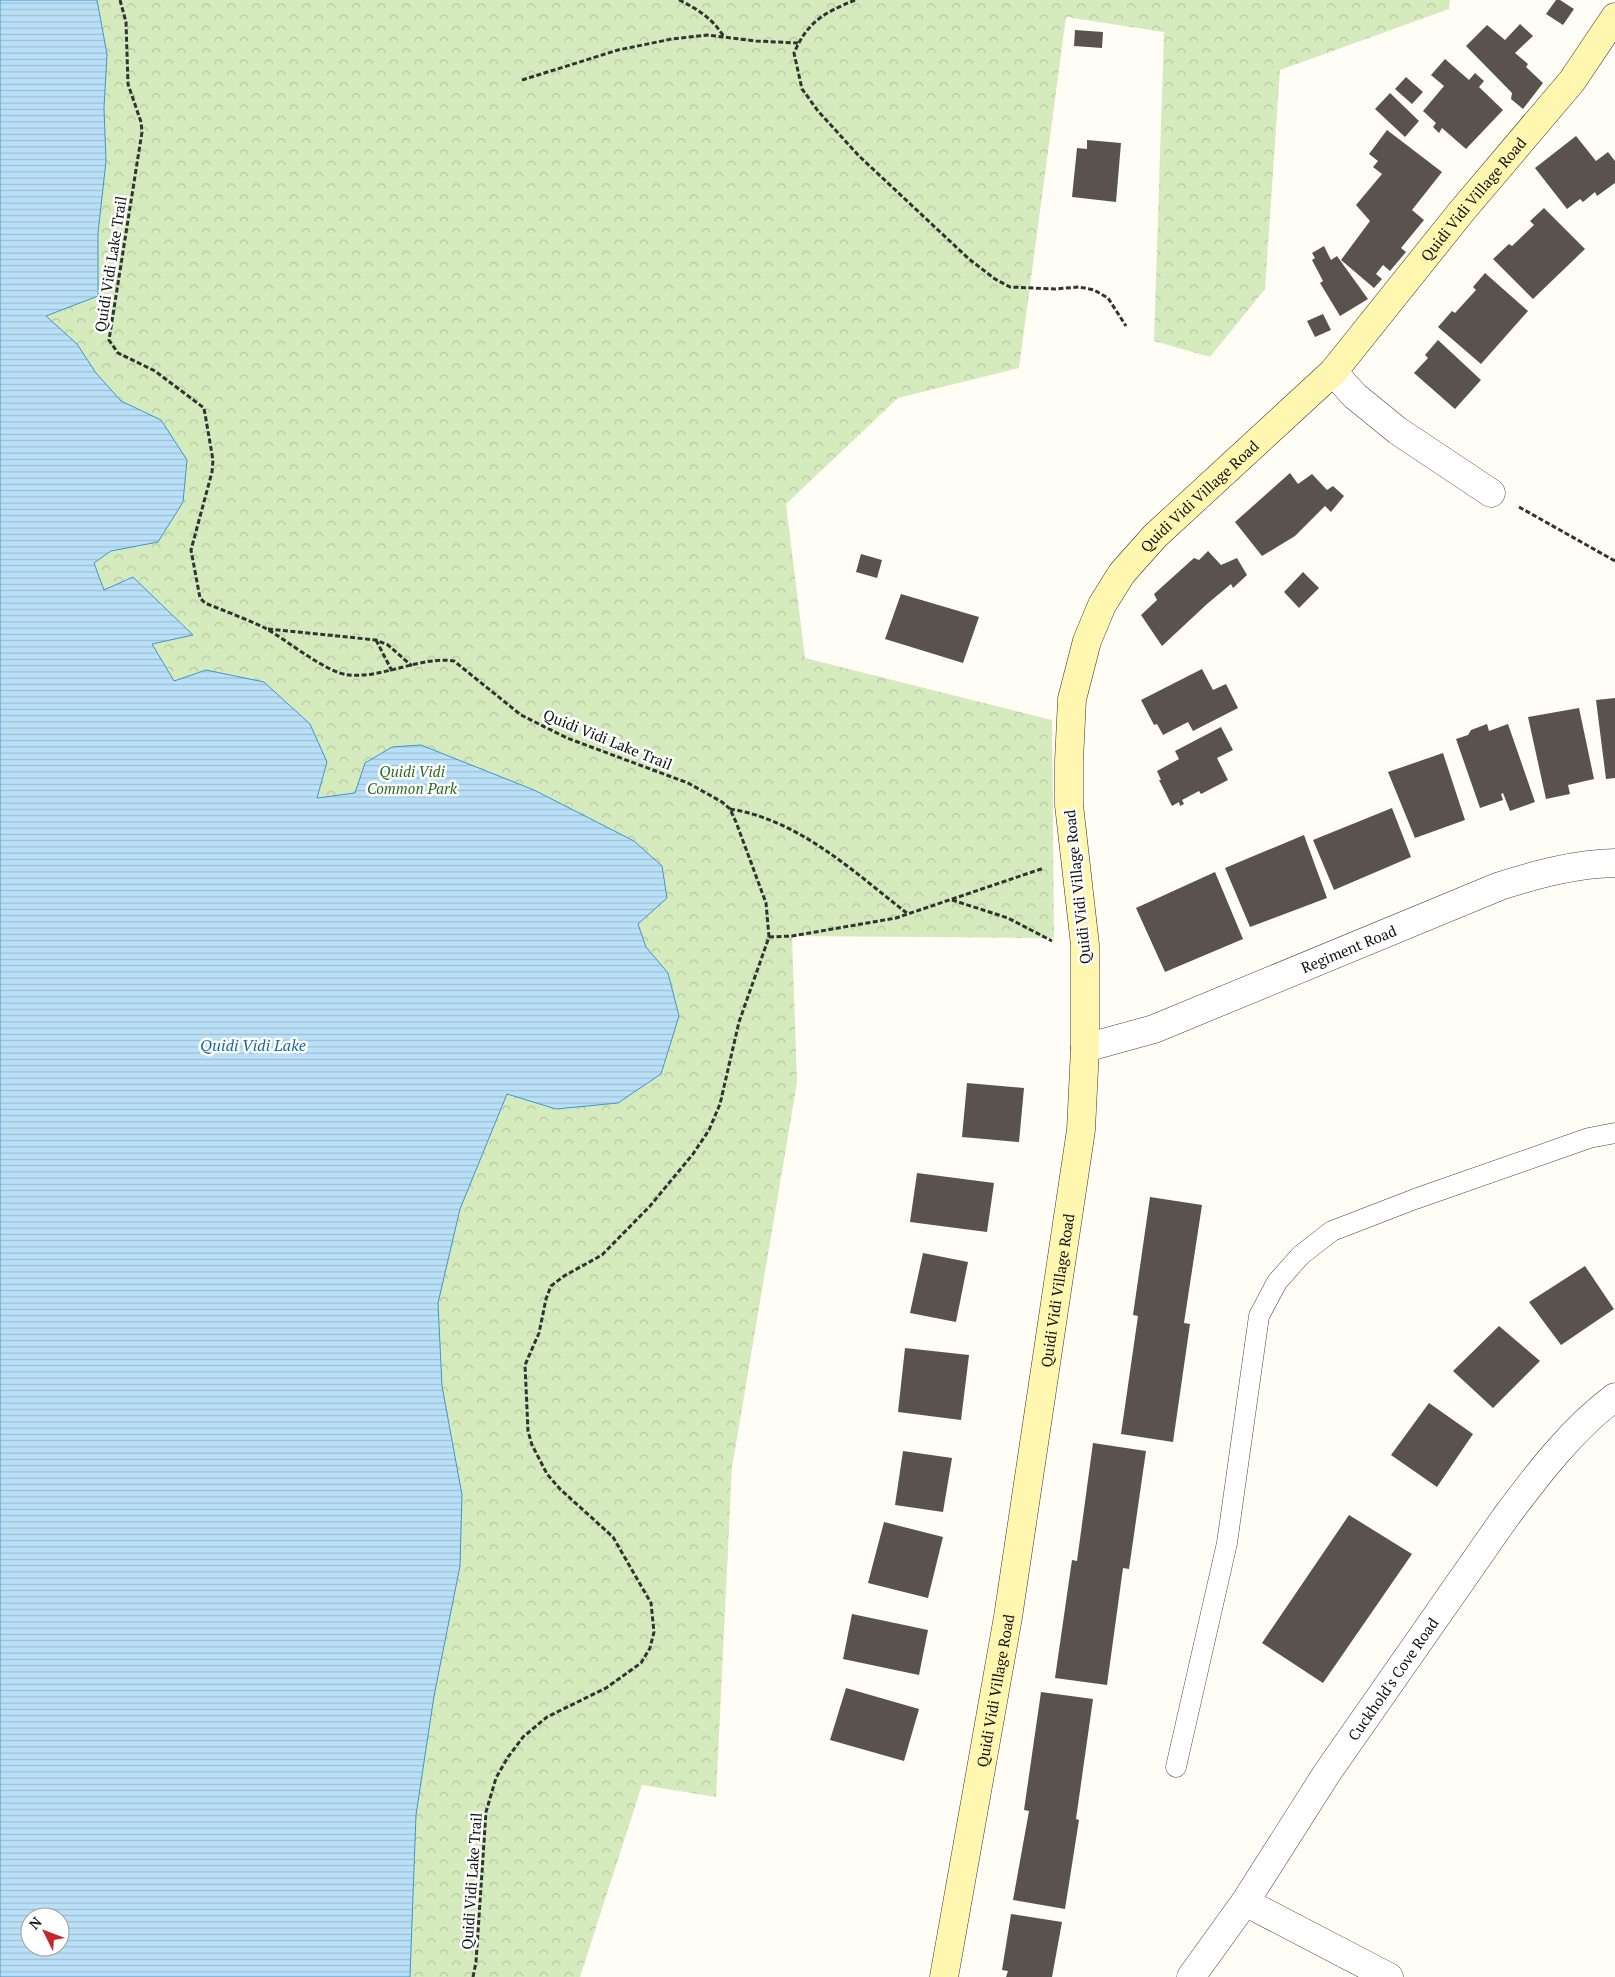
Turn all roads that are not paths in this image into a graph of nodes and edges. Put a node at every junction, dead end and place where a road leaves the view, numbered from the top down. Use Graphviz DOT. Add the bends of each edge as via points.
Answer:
graph roads {
  1 [pos="1615,17"];
  2 [pos="1333,372"];
  3 [pos="1492,493"];
  4 [pos="1615,863"];
  5 [pos="1085,1048"];
  6 [pos="1615,1133"];
  7 [pos="1615,1397"];
  8 [pos="1176,1767"];
  9 [pos="1245,1902"];
  10 [pos="944,1977"];
  11 [pos="1191,1977"];
  12 [pos="1389,1977"];
  1 -- 2 [label="street, Quidi Vidi Village Road" via="1572,80"];
  2 -- 3 [label="street" via="1355,396 1398,431"];
  2 -- 5 [label="street, Quidi Vidi Village Road" via="1155,536 1122,573 1102,605 1079,668 1070,716 1068,805 1085,945"];
  4 -- 5 [label="street, Regiment Road" via="1548,871 1500,886 1154,1028"];
  5 -- 10 [label="street, Quidi Vidi Village Road" via="1081,1130 1046,1372 1008,1617"];
  6 -- 8 [label="lane" via="1589,1138 1332,1232 1301,1255 1277,1282 1259,1316 1227,1543"];
  7 -- 9 [label="street, Cuckhold's Cove Road" via="1532,1480 1333,1765"];
  9 -- 11 [label="street, Cuckhold's Cove Road"];
  9 -- 12 [label="street"];
}
